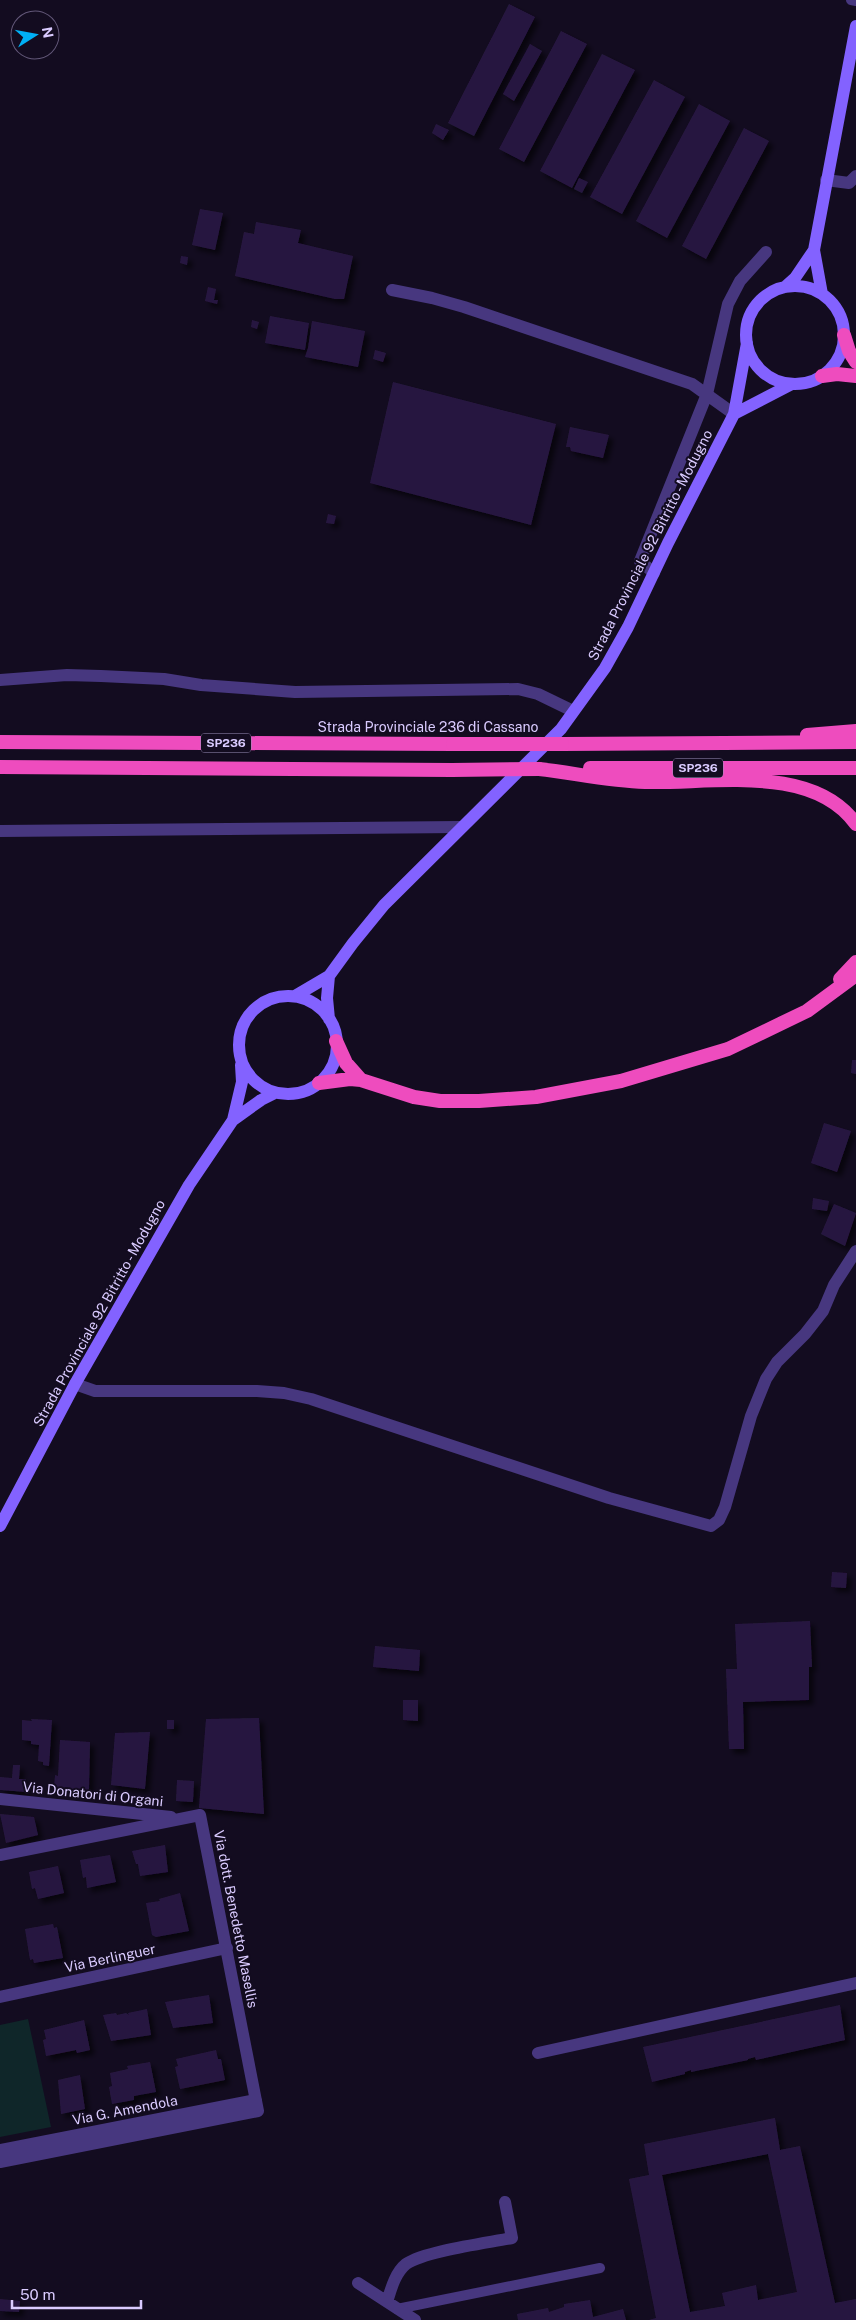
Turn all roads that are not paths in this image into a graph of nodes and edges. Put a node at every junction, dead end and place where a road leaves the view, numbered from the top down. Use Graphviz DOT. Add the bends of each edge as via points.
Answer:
graph roads {
  1 [pos="851,0"];
  2 [pos="856,1"];
  3 [pos="856,26"];
  4 [pos="856,176"];
  5 [pos="826,180"];
  6 [pos="814,250"];
  7 [pos="766,252"];
  8 [pos="785,287"];
  9 [pos="392,290"];
  10 [pos="822,294"];
  11 [pos="844,335"];
  12 [pos="747,343"];
  13 [pos="856,362"];
  14 [pos="822,376"];
  15 [pos="856,376"];
  16 [pos="792,384"];
  17 [pos="707,394"];
  18 [pos="734,414"];
  19 [pos="654,572"];
  20 [pos="0,680"];
  21 [pos="574,712"];
  22 [pos="856,731"];
  23 [pos="0,742"];
  24 [pos="856,742"];
  25 [pos="730,744"];
  26 [pos="0,767"];
  27 [pos="856,768"];
  28 [pos="539,769"];
  29 [pos="856,824"];
  30 [pos="461,827"];
  31 [pos="0,831"];
  32 [pos="856,962"];
  33 [pos="856,975"];
  34 [pos="329,976"];
  35 [pos="295,996"];
  36 [pos="808,1011"];
  37 [pos="329,1019"];
  38 [pos="336,1041"];
  39 [pos="241,1060"];
  40 [pos="361,1080"];
  41 [pos="319,1083"];
  42 [pos="275,1093"];
  43 [pos="233,1120"];
  44 [pos="856,1251"];
  45 [pos="75,1384"];
  46 [pos="0,1526"];
  47 [pos="0,1799"];
  48 [pos="183,1818"];
  49 [pos="0,1855"];
  50 [pos="227,1948"];
  51 [pos="856,1983"];
  52 [pos="0,1996"];
  53 [pos="538,2053"];
  54 [pos="257,2105"];
  55 [pos="109,2135"];
  56 [pos="0,2150"];
  57 [pos="0,2162"];
  58 [pos="505,2202"];
  59 [pos="600,2268"];
  60 [pos="358,2284"];
  61 [pos="392,2305"];
  62 [pos="415,2320"];
  1 -- 2 [label="lane"];
  3 -- 5 [label="main road"];
  4 -- 5 [label="street" via="849,182"];
  5 -- 6 [label="main road"];
  6 -- 8 [label="main road"];
  6 -- 10 [label="main road"];
  7 -- 17 [label="street" via="740,281 728,304"];
  8 -- 10 [label="main road" via="798,286"];
  8 -- 12 [label="main road" via="771,292 755,308 747,328"];
  9 -- 17 [label="street" via="483,314 692,384"];
  10 -- 11 [label="main road" via="842,319"];
  11 -- 13 [label="highway"];
  11 -- 14 [label="main road" via="842,351"];
  12 -- 16 [label="main road" via="752,358 762,371 776,380"];
  12 -- 18 [label="main road, Strada Provinciale 92 Bitritto - Modugno"];
  14 -- 15 [label="highway"];
  14 -- 16 [label="main road"];
  16 -- 18 [label="main road"];
  17 -- 18 [label="street"];
  17 -- 19 [label="street" via="640,561"];
  18 -- 19 [label="main road, Strada Provinciale 92 Bitritto - Modugno"];
  19 -- 21 [label="main road, Strada Provinciale 92 Bitritto - Modugno" via="605,668"];
  20 -- 21 [label="street" via="101,676 294,692 518,688"];
  21 -- 30 [label="main road, Strada Provinciale 92 Bitritto - Modugno" via="561,729"];
  22 -- 25 [label="highway"];
  23 -- 25 [label="highway, Strada Provinciale 236 di Cassano / SP236, bridge"];
  24 -- 25 [label="highway, Strada Provinciale 236 di Cassano / SP236"];
  26 -- 28 [label="highway, SP236, bridge"];
  27 -- 28 [label="highway, SP236"];
  28 -- 29 [label="highway" via="643,782 778,783 820,794 846,810"];
  30 -- 31 [label="street"];
  30 -- 34 [label="main road, Strada Provinciale 92 Bitritto - Modugno" via="384,905"];
  32 -- 36 [label="highway"];
  33 -- 36 [label="highway"];
  34 -- 35 [label="main road"];
  34 -- 37 [label="main road" via="326,998"];
  35 -- 37 [label="main road" via="320,1008"];
  35 -- 39 [label="main road" via="263,1002 250,1013 242,1027"];
  36 -- 40 [label="highway" via="728,1049 621,1081 536,1096 440,1101 414,1097"];
  37 -- 38 [label="main road"];
  38 -- 40 [label="highway" via="346,1062"];
  38 -- 41 [label="main road" via="329,1071"];
  39 -- 42 [label="main road" via="248,1075"];
  39 -- 43 [label="main road" via="242,1082"];
  40 -- 41 [label="highway" via="343,1078"];
  41 -- 42 [label="main road" via="298,1092"];
  42 -- 43 [label="main road"];
  43 -- 45 [label="main road, Strada Provinciale 92 Bitritto - Modugno" via="174,1210"];
  44 -- 45 [label="street" via="834,1285 823,1311 766,1379 751,1416 726,1507 719,1520 711,1526 609,1498 311,1399 257,1391 95,1391"];
  45 -- 46 [label="main road, Strada Provinciale 92 Bitritto - Modugno"];
  47 -- 48 [label="street, Via Donatori di Organi"];
  48 -- 49 [label="street, Via dott. Benedetto Masellis"];
  48 -- 50 [label="street, Via dott. Benedetto Masellis" via="200,1815"];
  50 -- 52 [label="street, Via Berlinguer"];
  50 -- 54 [label="street, Via dott. Benedetto Masellis"];
  51 -- 53 [label="street"];
  54 -- 55 [label="street, Via G. Amendola"];
  55 -- 56 [label="street, Via G. Amendola"];
  55 -- 57 [label="street"];
  58 -- 61 [label="street" via="512,2238 422,2256 406,2265 395,2278"];
  59 -- 61 [label="lane"];
  60 -- 61 [label="street"];
  61 -- 62 [label="street"];
}
